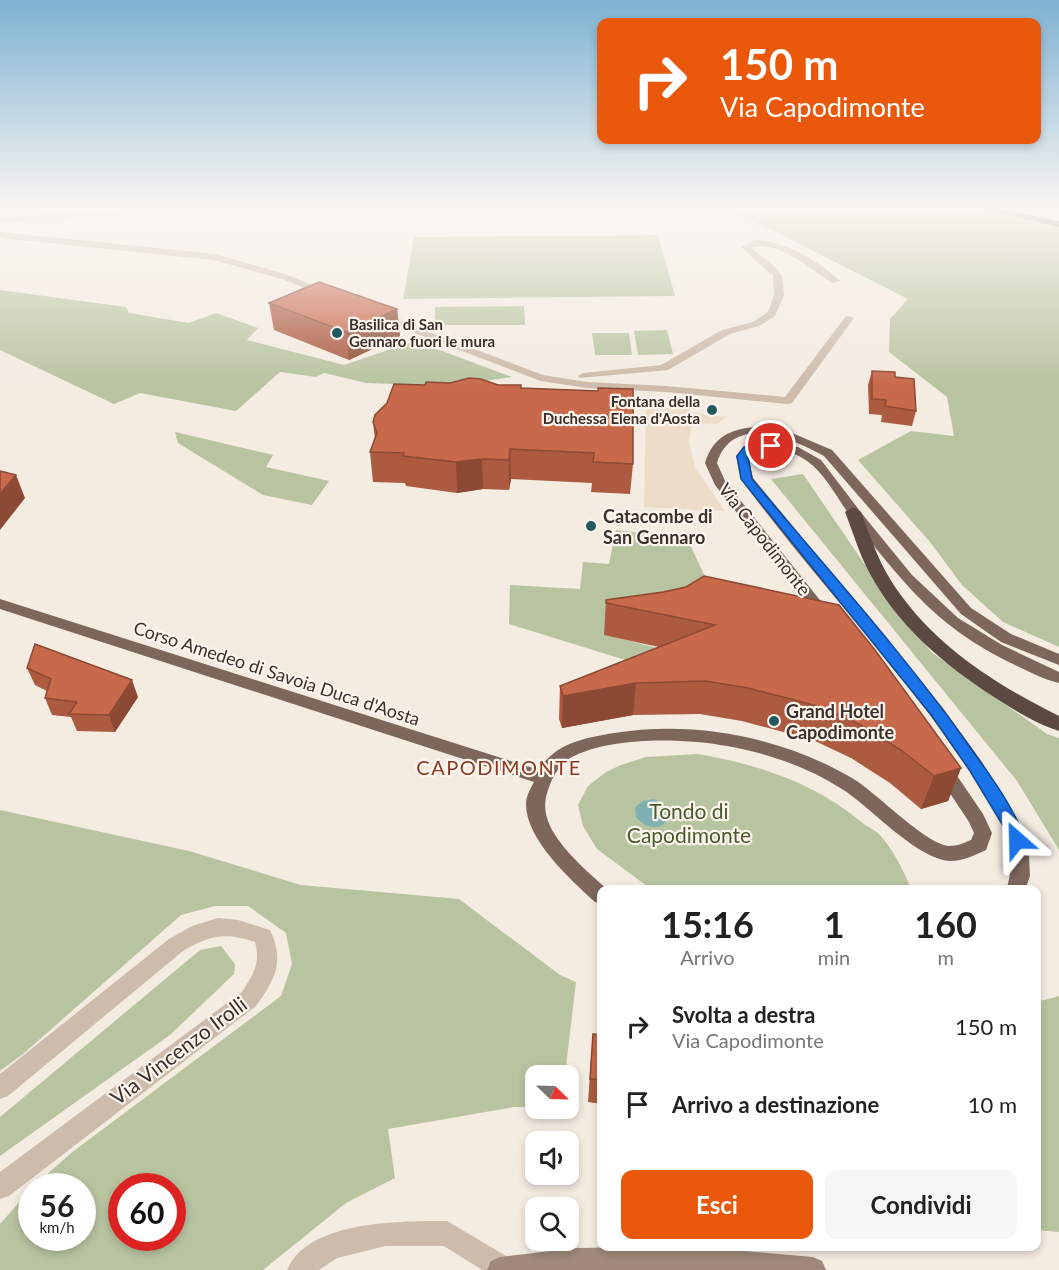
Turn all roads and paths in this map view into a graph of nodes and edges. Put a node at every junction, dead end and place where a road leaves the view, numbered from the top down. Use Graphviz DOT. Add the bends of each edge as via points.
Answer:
graph roads {
  1 [pos="251,267"];
  2 [pos="770,267"];
  3 [pos="813,267"];
  4 [pos="835,282"];
  5 [pos="331,296"];
  6 [pos="374,314"];
  7 [pos="849,318"];
  8 [pos="541,378"];
  9 [pos="852,512"];
  10 [pos="0,604"];
  11 [pos="836,630"];
  12 [pos="1059,660"];
  13 [pos="1059,678"];
  14 [pos="1059,724"];
  15 [pos="935,756"];
  16 [pos="543,778"];
  17 [pos="1017,885"];
  18 [pos="597,892"];
  19 [pos="0,1088"];
  20 [pos="0,1187"];
  21 [pos="502,1269"];
  22 [pos="300,1270"];
  23 [pos="813,1270"];
  1 -- 5 [label="street"];
  2 -- 8 [label="street" via="777,276 779,295 772,314 756,324 726,332 664,368"];
  3 -- 4 [label="street"];
  6 -- 8 [label="street"];
  7 -- 8 [label="street" via="788,401"];
  9 -- 13 [label="main road, Via Capodimonte" via="926,598 956,624"];
  9 -- 14 [label="highway" via="887,588 933,640 985,682"];
  9 -- 17 [label="main road, Via Capodimonte" via="819,465 799,450 759,446 742,456 747,479 937,712 976,767 1013,827 1020,856"];
  10 -- 16 [label="main road, Corso Amedeo di Savoia Duca d'Aosta"];
  11 -- 12 [label="main road, Via Capodimonte" via="719,482 711,464 716,447 731,435 751,430 779,433 808,441 828,453 966,611 1006,638"];
  15 -- 16 [label="main road" via="983,833 979,845 973,848 942,852 836,778 774,753 711,737 666,734 595,743 563,754"];
  16 -- 18 [label="main road" via="535,804 541,825 568,866"];
  19 -- 20 [label="street, Via Vincenzo Irolli" via="176,945 200,930 218,926 263,936 270,954 264,977 249,999"];
  21 -- 22 [label="street" via="447,1233 385,1234 333,1246"];
  21 -- 23 [label="street" via="577,1261 672,1258"];
}
